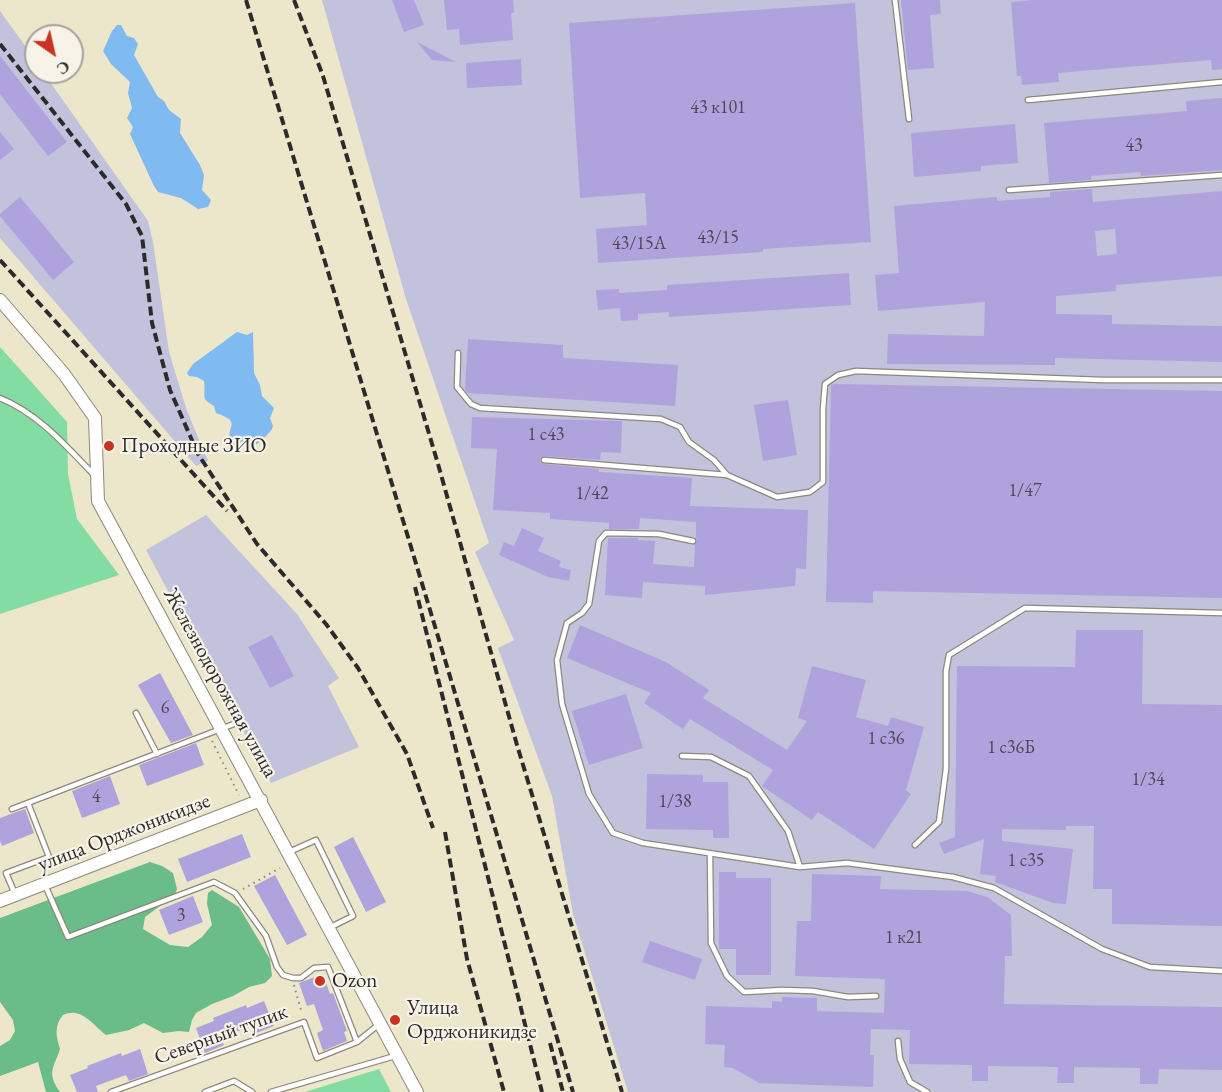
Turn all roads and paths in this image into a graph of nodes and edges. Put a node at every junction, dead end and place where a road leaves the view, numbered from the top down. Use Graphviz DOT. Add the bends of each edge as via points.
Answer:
graph roads {
  1 [pos="895,0"];
  2 [pos="1222,82"];
  3 [pos="1028,100"];
  4 [pos="909,119"];
  5 [pos="1222,175"];
  6 [pos="1009,190"];
  7 [pos="0,300"];
  8 [pos="459,353"];
  9 [pos="1222,380"];
  10 [pos="0,398"];
  11 [pos="544,460"];
  12 [pos="727,475"];
  13 [pos="97,478"];
  14 [pos="693,541"];
  15 [pos="1222,613"];
  16 [pos="136,713"];
  17 [pos="239,722"];
  18 [pos="223,729"];
  19 [pos="209,735"];
  20 [pos="156,754"];
  21 [pos="682,756"];
  22 [pos="261,800"];
  23 [pos="28,803"];
  24 [pos="245,807"];
  25 [pos="12,809"];
  26 [pos="915,845"];
  27 [pos="289,852"];
  28 [pos="710,854"];
  29 [pos="800,867"];
  30 [pos="280,868"];
  31 [pos="45,884"];
  32 [pos="235,893"];
  33 [pos="15,895"];
  34 [pos="0,901"];
  35 [pos="329,928"];
  36 [pos="1222,971"];
  37 [pos="292,978"];
  38 [pos="876,996"];
  39 [pos="304,1022"];
  40 [pos="380,1023"];
  41 [pos="898,1041"];
  42 [pos="357,1042"];
  43 [pos="398,1056"];
  44 [pos="111,1092"];
  45 [pos="205,1092"];
  46 [pos="252,1092"];
  47 [pos="271,1092"];
  48 [pos="417,1092"];
  49 [pos="927,1092"];
  1 -- 4 [label="lane"];
  2 -- 3 [label="lane"];
  5 -- 6 [label="lane"];
  7 -- 13 [label="street, Железнодорожная улица" via="64,374 95,418"];
  8 -- 12 [label="lane" via="457,387 471,404 480,408 661,419 680,427 689,442"];
  9 -- 12 [label="lane" via="856,371 838,375 825,384 823,482 810,492 777,497"];
  10 -- 13 [label="lane" via="19,406 48,428"];
  11 -- 12 [label="lane"];
  13 -- 18 [label="street, Железнодорожная улица" via="98,501"];
  14 -- 28 [label="lane" via="659,534 606,533 599,541 589,604 567,623 557,660 562,704 582,773 613,833 643,843"];
  15 -- 26 [label="lane" via="1024,608 949,655 946,769 939,822"];
  16 -- 20 [label="lane"];
  17 -- 18 [label="lane"];
  18 -- 19 [label="lane"];
  18 -- 22 [label="street, Железнодорожная улица"];
  19 -- 20 [label="lane"];
  19 -- 24 [label="path"];
  20 -- 23 [label="lane"];
  21 -- 29 [label="lane" via="711,757 749,776 788,831"];
  22 -- 24 [label="street, улица Орджоникидзе"];
  22 -- 27 [label="street, Железнодорожная улица"];
  23 -- 25 [label="lane"];
  23 -- 33 [label="lane" via="49,857 6,873"];
  24 -- 31 [label="street, улица Орджоникидзе"];
  27 -- 35 [label="street, Железнодорожная улица"];
  27 -- 35 [label="lane" via="316,840 353,916"];
  28 -- 29 [label="lane"];
  28 -- 38 [label="lane" via="711,944 728,976 744,992 782,990"];
  29 -- 36 [label="lane" via="847,863 952,877 994,888 1102,949 1150,967"];
  30 -- 32 [label="path"];
  31 -- 32 [label="lane" via="68,937 213,882"];
  31 -- 33 [label="street, улица Орджоникидзе"];
  32 -- 37 [label="lane" via="266,936 277,967"];
  33 -- 34 [label="street, улица Орджоникидзе"];
  35 -- 40 [label="street, Железнодорожная улица"];
  37 -- 39 [label="path"];
  37 -- 42 [label="lane" via="328,967"];
  39 -- 42 [label="lane, Северный тупик" via="316,1058"];
  39 -- 44 [label="lane, Северный тупик"];
  40 -- 42 [label="lane, Северный тупик"];
  40 -- 43 [label="street, Железнодорожная улица"];
  41 -- 49 [label="lane" via="900,1059 910,1082"];
  43 -- 47 [label="lane"];
  43 -- 48 [label="street, Железнодорожная улица"];
  45 -- 46 [label="lane" via="234,1081"];
}
